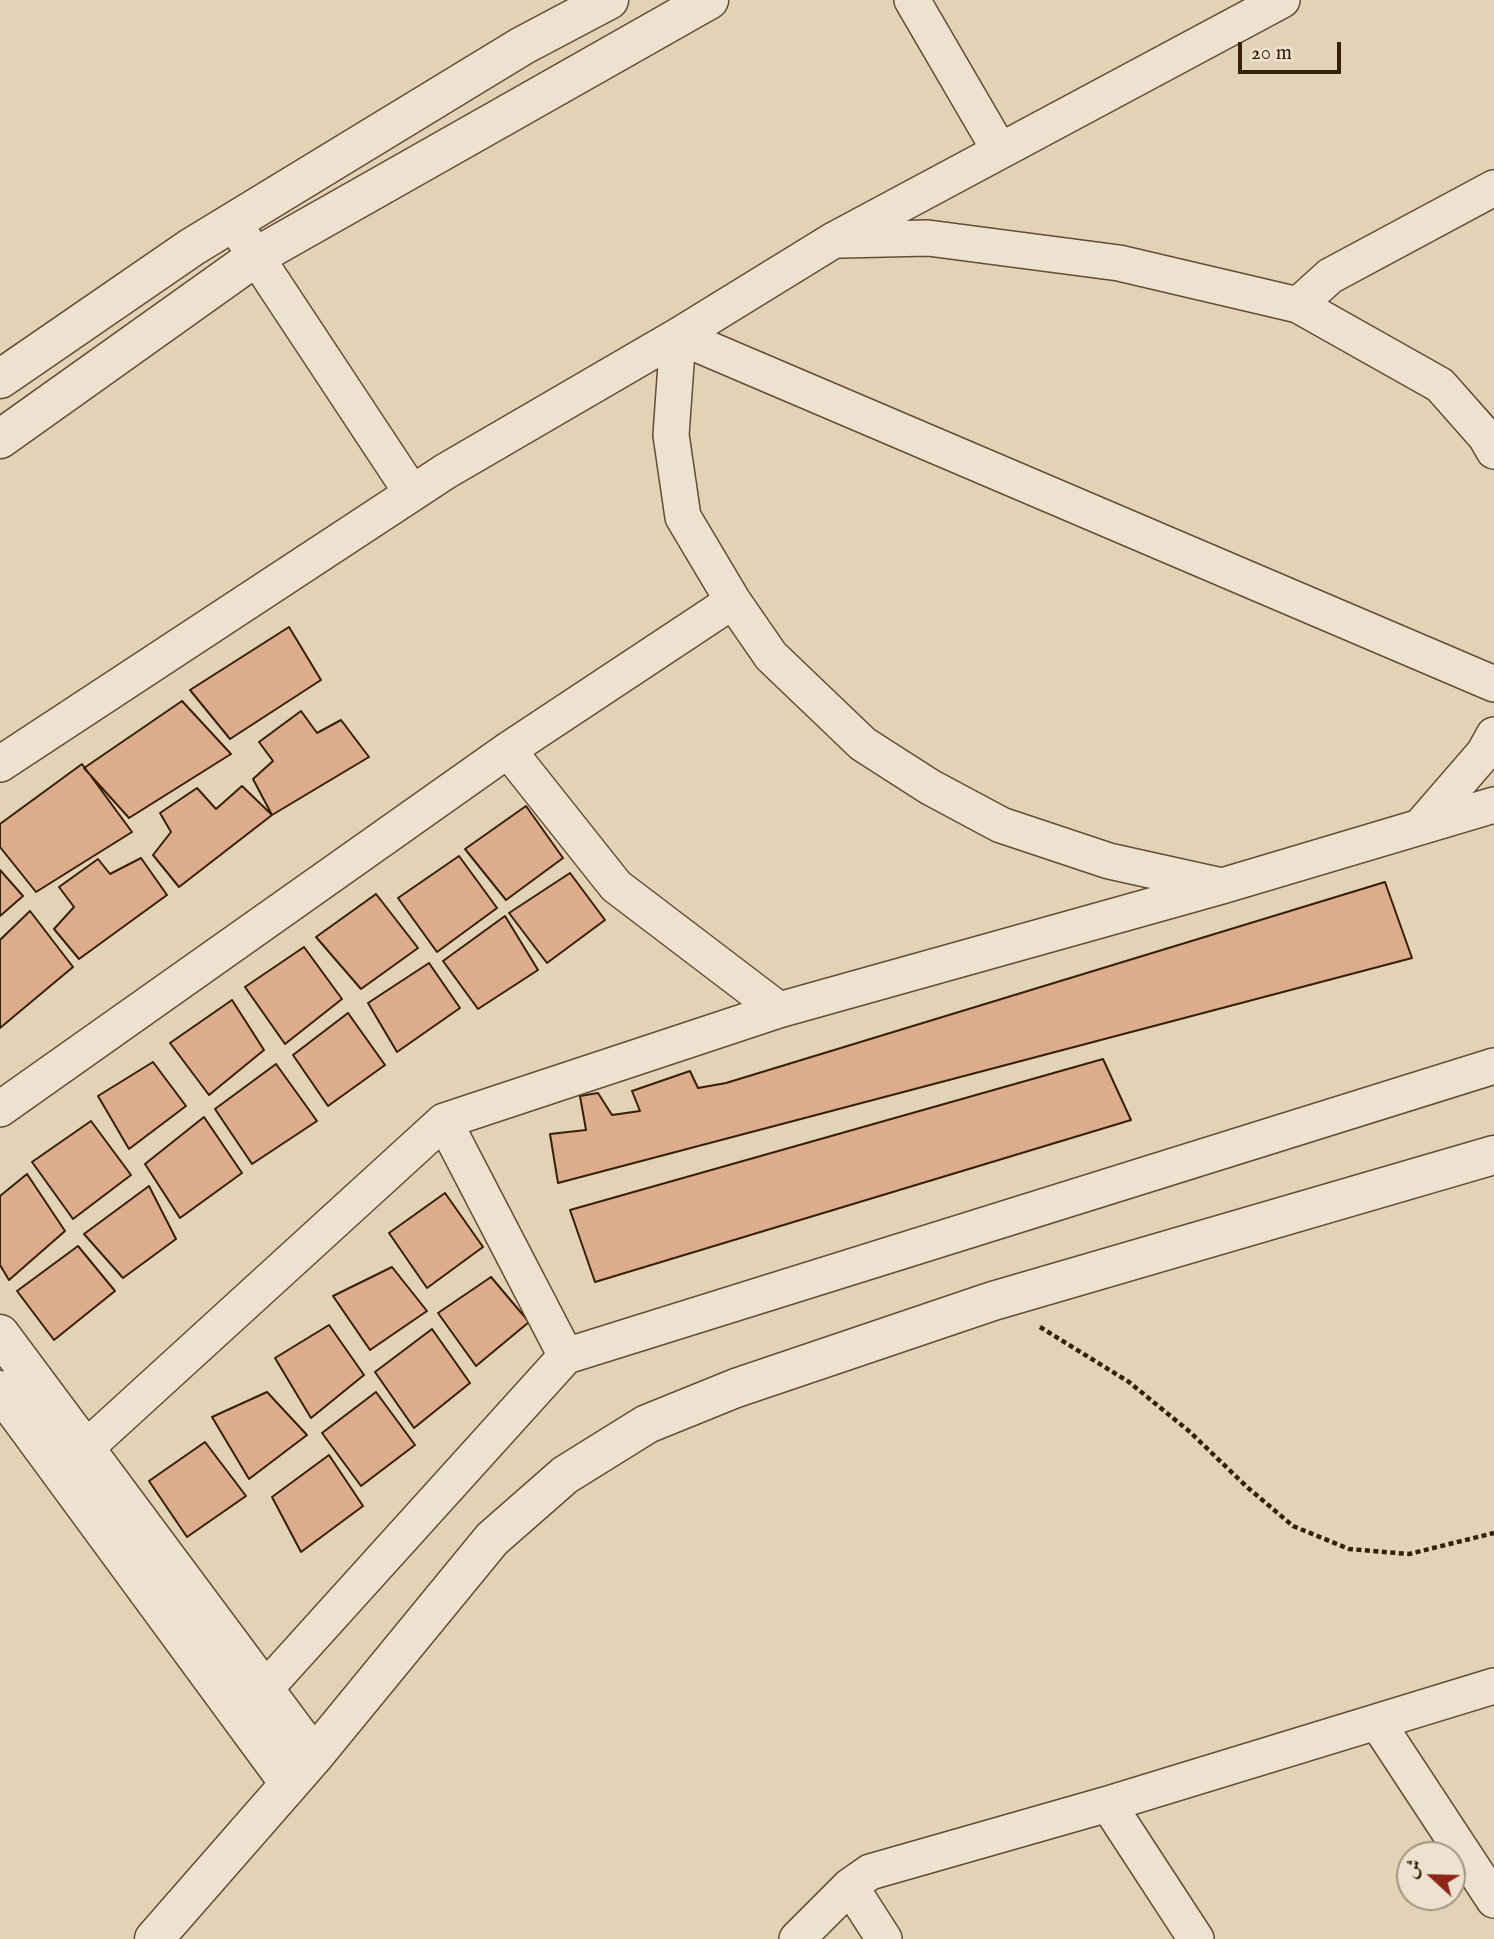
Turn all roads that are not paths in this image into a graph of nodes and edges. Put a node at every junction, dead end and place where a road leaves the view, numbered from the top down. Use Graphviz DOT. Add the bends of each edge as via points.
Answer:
graph roads {
  1 [pos="609,0"];
  2 [pos="709,0"];
  3 [pos="912,0"];
  4 [pos="1282,0"];
  5 [pos="1000,151"];
  6 [pos="1494,188"];
  7 [pos="233,222"];
  8 [pos="834,240"];
  9 [pos="257,256"];
  10 [pos="1298,305"];
  11 [pos="678,336"];
  12 [pos="0,379"];
  13 [pos="0,439"];
  14 [pos="1494,451"];
  15 [pos="412,493"];
  16 [pos="733,601"];
  17 [pos="1494,684"];
  18 [pos="1494,735"];
  19 [pos="508,750"];
  20 [pos="0,764"];
  21 [pos="1494,805"];
  22 [pos="1420,827"];
  23 [pos="1222,886"];
  24 [pos="779,1010"];
  25 [pos="1494,1066"];
  26 [pos="0,1109"];
  27 [pos="444,1121"];
  28 [pos="1494,1155"];
  29 [pos="0,1334"];
  30 [pos="566,1356"];
  31 [pos="0,1390"];
  32 [pos="72,1460"];
  33 [pos="1494,1686"];
  34 [pos="253,1703"];
  35 [pos="1377,1722"];
  36 [pos="302,1769"];
  37 [pos="1108,1804"];
  38 [pos="850,1886"];
  39 [pos="1494,1900"];
  40 [pos="154,1939"];
  41 [pos="797,1939"];
  42 [pos="884,1939"];
  43 [pos="1196,1939"];
  1 -- 7 [label="street" via="522,46"];
  2 -- 9 [label="street"];
  3 -- 5 [label="street"];
  4 -- 5 [label="street"];
  5 -- 8 [label="street"];
  6 -- 10 [label="street" via="1330,276"];
  7 -- 9 [label="street"];
  7 -- 12 [label="street"];
  8 -- 10 [label="street" via="928,238 1119,263"];
  8 -- 11 [label="street"];
  9 -- 13 [label="street"];
  9 -- 15 [label="street"];
  10 -- 14 [label="street" via="1440,385"];
  11 -- 15 [label="street"];
  11 -- 16 [label="street" via="671,435 682,517"];
  11 -- 17 [label="street"];
  15 -- 20 [label="street"];
  16 -- 19 [label="street"];
  16 -- 23 [label="street" via="771,656 863,744 930,787 1001,825 1109,861"];
  18 -- 22 [label="street"];
  19 -- 24 [label="street" via="617,886"];
  19 -- 26 [label="street"];
  21 -- 22 [label="street"];
  22 -- 23 [label="street"];
  23 -- 24 [label="street"];
  24 -- 27 [label="street"];
  25 -- 30 [label="street"];
  27 -- 30 [label="street"];
  27 -- 32 [label="street"];
  28 -- 36 [label="street" via="993,1301 736,1388 647,1424 565,1475 492,1539"];
  29 -- 32 [label="street"];
  30 -- 34 [label="street"];
  31 -- 32 [label="street"];
  32 -- 34 [label="street"];
  33 -- 35 [label="street"];
  34 -- 36 [label="street"];
  35 -- 37 [label="street"];
  35 -- 39 [label="street"];
  36 -- 40 [label="street"];
  37 -- 38 [label="street" via="892,1865 870,1872"];
  37 -- 43 [label="street"];
  38 -- 41 [label="street"];
  38 -- 42 [label="street"];
}
